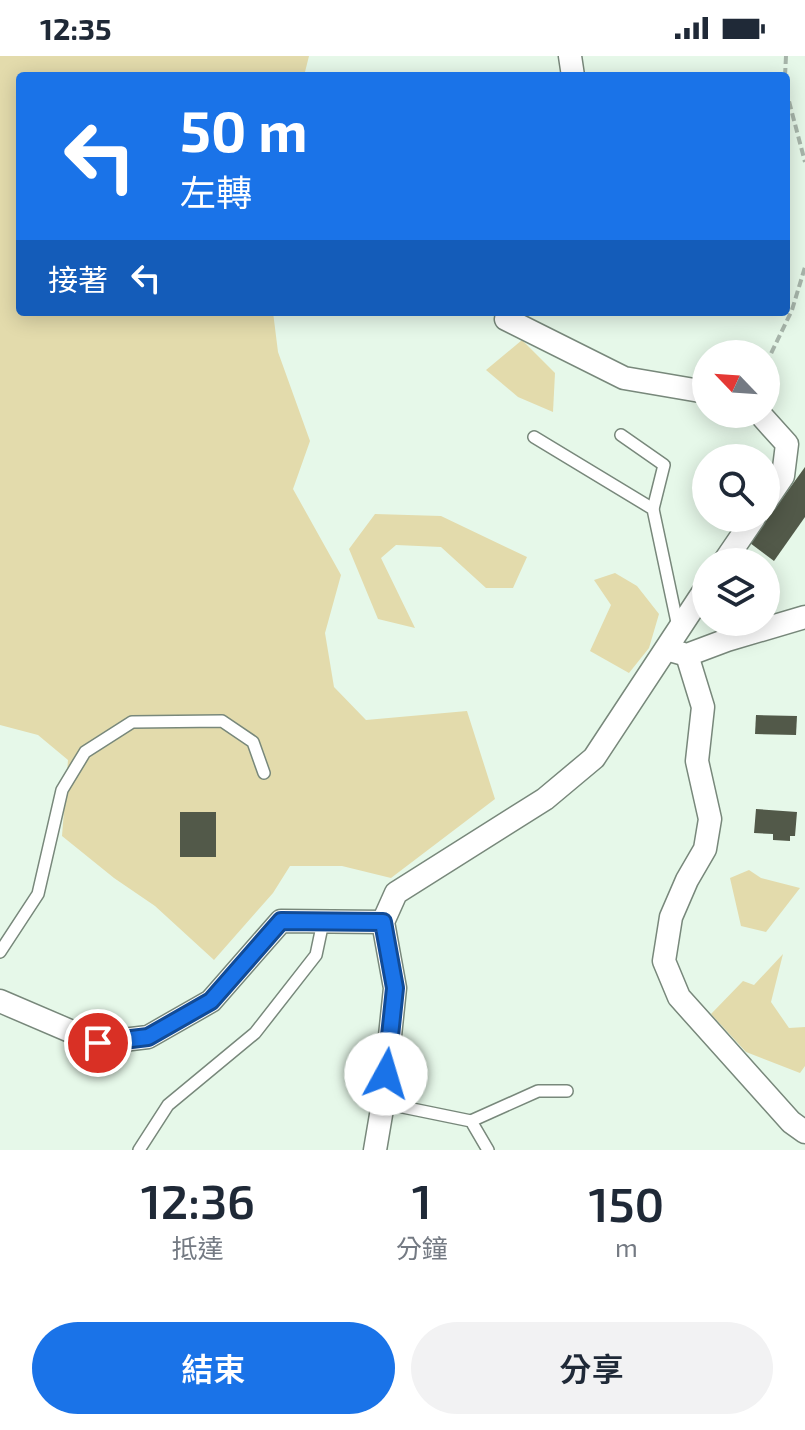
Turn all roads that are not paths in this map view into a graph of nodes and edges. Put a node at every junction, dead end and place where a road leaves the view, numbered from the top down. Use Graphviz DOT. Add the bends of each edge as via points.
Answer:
graph roads {
  1 [pos="510,316"];
  2 [pos="692,390"];
  3 [pos="773,428"];
  4 [pos="621,435"];
  5 [pos="534,437"];
  6 [pos="780,480"];
  7 [pos="653,509"];
  8 [pos="692,608"];
  9 [pos="805,617"];
  10 [pos="678,628"];
  11 [pos="664,649"];
  12 [pos="687,655"];
  13 [pos="264,773"];
  14 [pos="323,922"];
  15 [pos="383,922"];
  16 [pos="0,952"];
  17 [pos="0,1001"];
  18 [pos="567,1091"];
  19 [pos="383,1103"];
  20 [pos="471,1121"];
  21 [pos="805,1132"];
  22 [pos="139,1150"];
  23 [pos="375,1150"];
  24 [pos="488,1150"];
  1 -- 2 [label="street" via="624,378"];
  3 -- 6 [label="street" via="787,444"];
  4 -- 7 [label="lane" via="664,465"];
  5 -- 7 [label="lane"];
  7 -- 10 [label="lane"];
  8 -- 10 [label="street"];
  9 -- 12 [label="street"];
  10 -- 11 [label="street"];
  11 -- 12 [label="street"];
  11 -- 15 [label="street" via="594,758 545,799 396,893"];
  12 -- 21 [label="street" via="703,707 697,761 710,819 705,849 671,917 664,961 679,997"];
  13 -- 16 [label="lane" via="253,742 222,721 132,722 85,752 62,790 38,894"];
  14 -- 15 [label="street"];
  14 -- 17 [label="street" via="281,921 211,1001 148,1037 98,1043"];
  14 -- 22 [label="lane" via="316,955 255,1033 168,1105"];
  15 -- 19 [label="street" via="395,988"];
  18 -- 20 [label="lane" via="538,1091"];
  19 -- 20 [label="lane"];
  19 -- 23 [label="street"];
  20 -- 24 [label="lane"];
}
